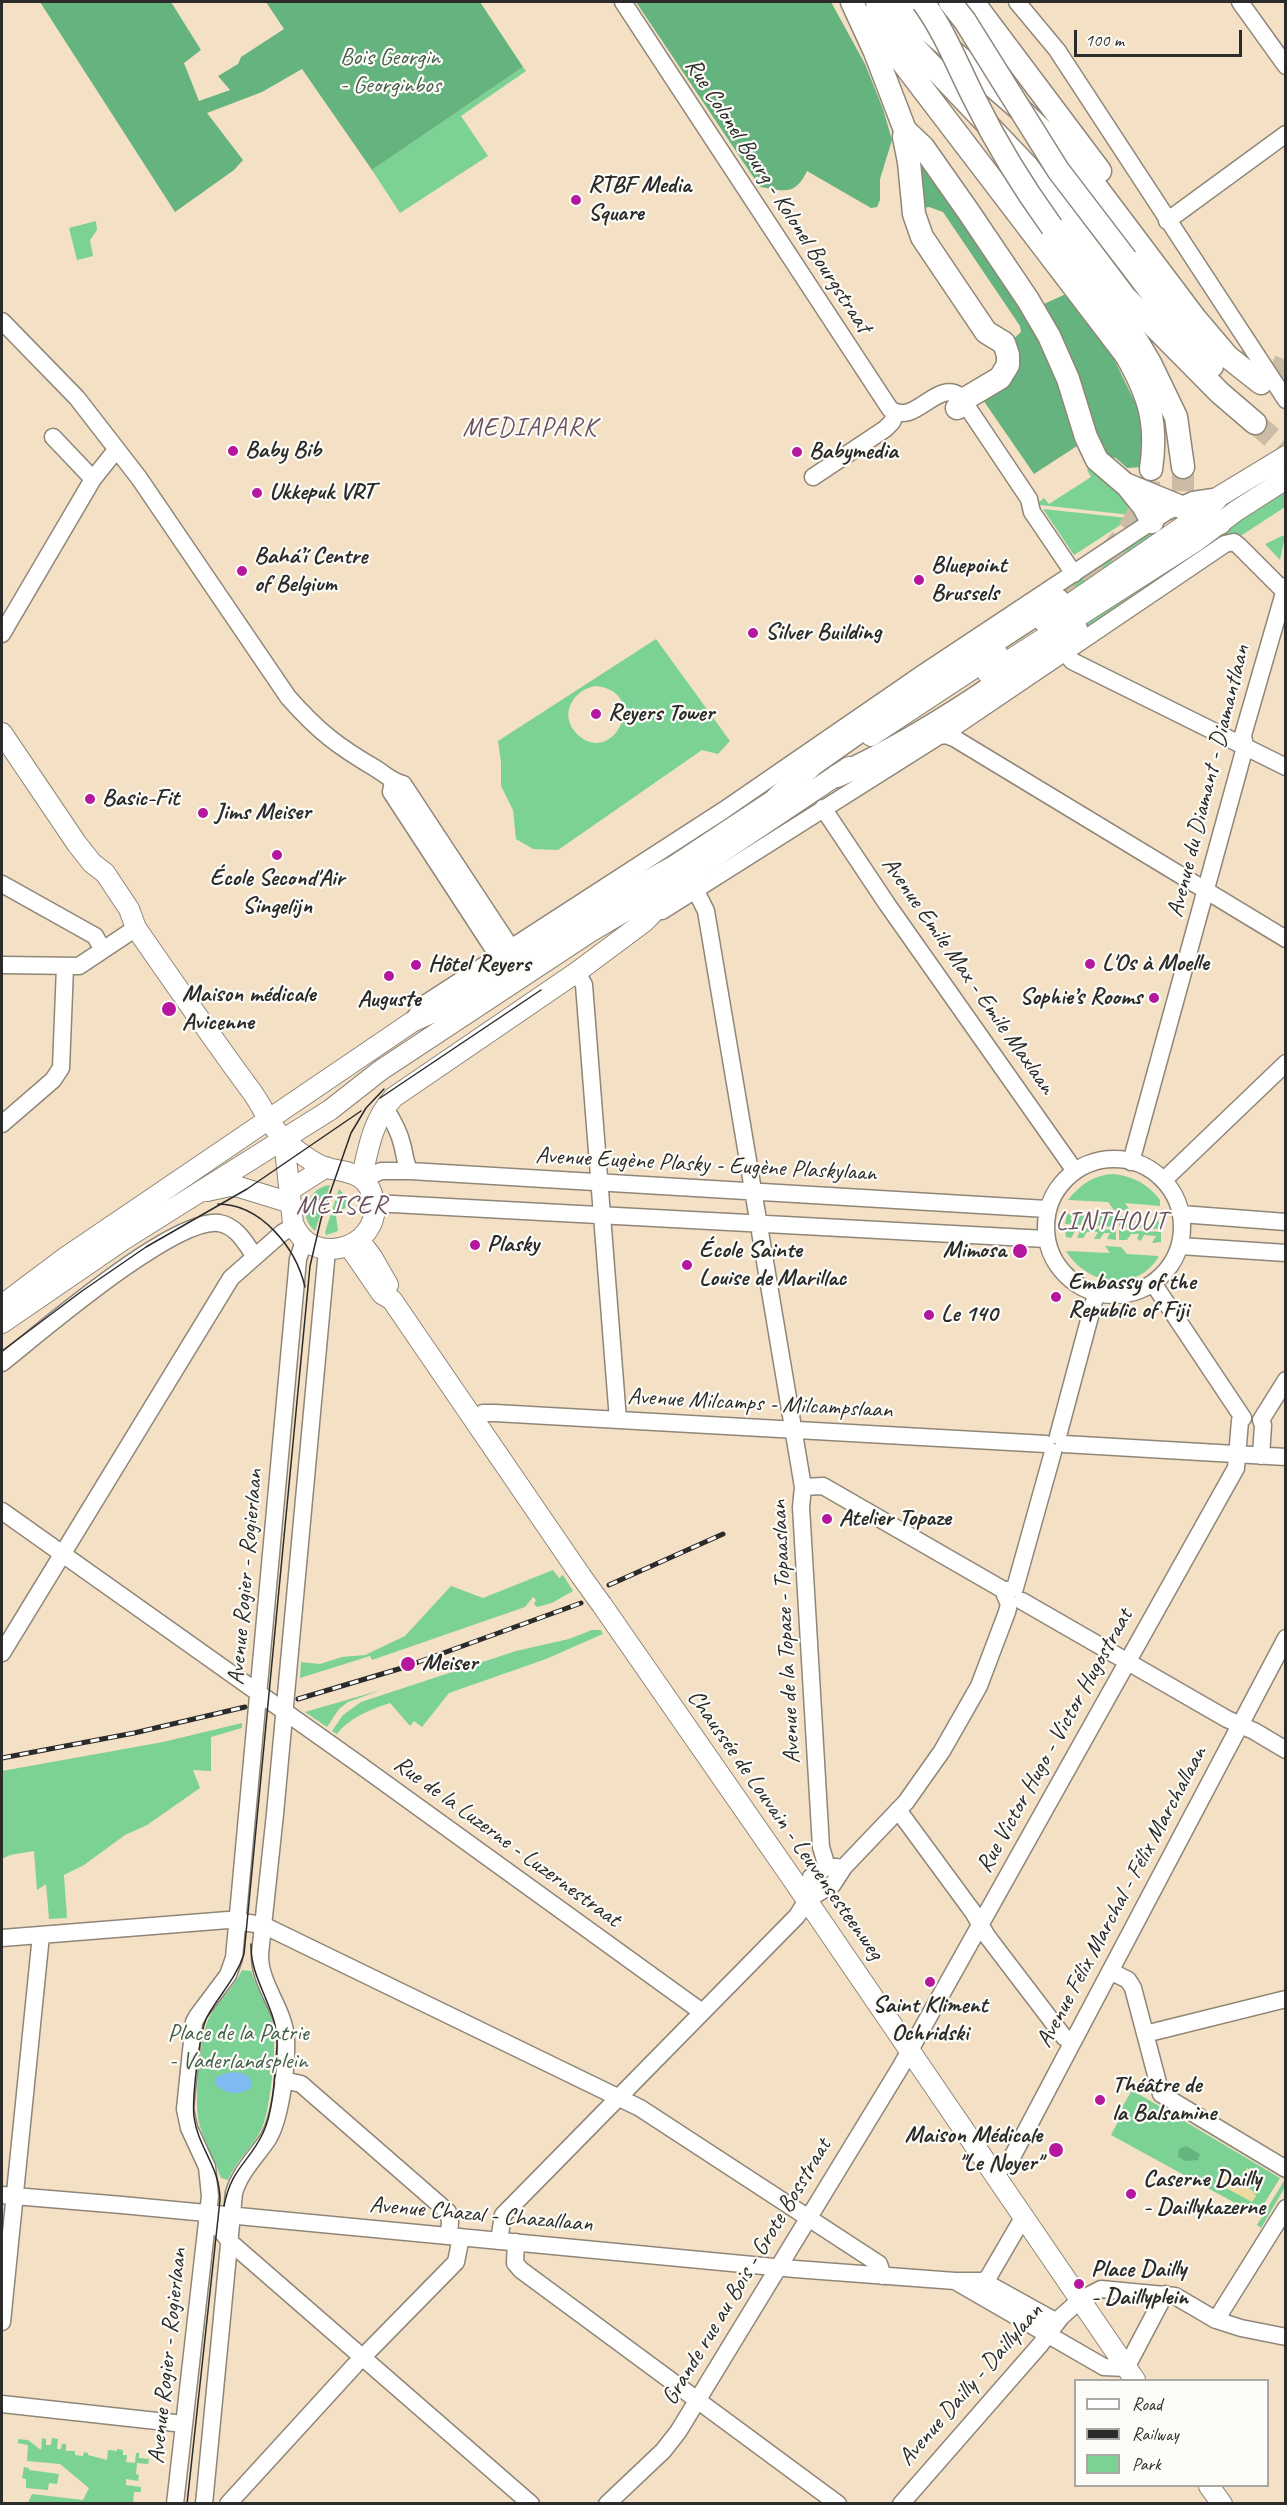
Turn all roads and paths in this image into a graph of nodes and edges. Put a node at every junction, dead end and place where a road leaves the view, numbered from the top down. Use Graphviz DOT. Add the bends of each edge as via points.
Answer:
graph roads {
  1 [pos="623,2"];
  2 [pos="854,2"];
  3 [pos="877,2"];
  4 [pos="901,2"];
  5 [pos="923,2"];
  6 [pos="951,2"];
  7 [pos="973,2"];
  8 [pos="1017,2"];
  9 [pos="1240,2"];
  10 [pos="1286,66"];
  11 [pos="905,130"];
  12 [pos="1286,134"];
  13 [pos="1167,221"];
  14 [pos="2,321"];
  15 [pos="1242,350"];
  16 [pos="1273,380"];
  17 [pos="1286,400"];
  18 [pos="954,401"];
  19 [pos="896,414"];
  20 [pos="53,437"];
  21 [pos="116,450"];
  22 [pos="1286,456"];
  23 [pos="1183,467"];
  24 [pos="1151,469"];
  25 [pos="813,477"];
  26 [pos="93,479"];
  27 [pos="1286,479"];
  28 [pos="1125,484"];
  29 [pos="1220,496"];
  30 [pos="1177,506"];
  31 [pos="1210,519"];
  32 [pos="1152,522"];
  33 [pos="1074,574"];
  34 [pos="1285,589"];
  35 [pos="1058,600"];
  36 [pos="1076,629"];
  37 [pos="2,634"];
  38 [pos="1065,652"];
  39 [pos="2,733"];
  40 [pos="948,733"];
  41 [pos="1245,747"];
  42 [pos="1286,767"];
  43 [pos="837,776"];
  44 [pos="777,798"];
  45 [pos="823,808"];
  46 [pos="694,881"];
  47 [pos="2,884"];
  48 [pos="1206,891"];
  49 [pos="136,928"];
  50 [pos="1286,939"];
  51 [pos="103,950"];
  52 [pos="505,952"];
  53 [pos="2,965"];
  54 [pos="65,967"];
  55 [pos="577,972"];
  56 [pos="412,1022"];
  57 [pos="1286,1063"];
  58 [pos="388,1113"];
  59 [pos="269,1118"];
  60 [pos="2,1124"];
  61 [pos="284,1140"];
  62 [pos="1131,1162"];
  63 [pos="326,1167"];
  64 [pos="402,1168"];
  65 [pos="1075,1171"];
  66 [pos="363,1178"];
  67 [pos="1164,1180"];
  68 [pos="600,1184"];
  69 [pos="201,1192"];
  70 [pos="754,1192"];
  71 [pos="291,1197"];
  72 [pos="374,1203"];
  73 [pos="1047,1209"];
  74 [pos="1181,1214"];
  75 [pos="603,1216"];
  76 [pos="1286,1222"];
  77 [pos="760,1225"];
  78 [pos="299,1234"];
  79 [pos="1046,1239"];
  80 [pos="354,1243"];
  81 [pos="1180,1246"];
  82 [pos="327,1250"];
  83 [pos="1286,1253"];
  84 [pos="255,1257"];
  85 [pos="1153,1283"];
  86 [pos="1096,1294"];
  87 [pos="2,1305"];
  88 [pos="2,1323"];
  89 [pos="2,1363"];
  90 [pos="1286,1380"];
  91 [pos="1244,1418"];
  92 [pos="474,1419"];
  93 [pos="618,1420"];
  94 [pos="1261,1420"];
  95 [pos="793,1430"];
  96 [pos="1055,1444"];
  97 [pos="1238,1454"];
  98 [pos="1261,1456"];
  99 [pos="1286,1457"];
  100 [pos="1286,1462"];
  101 [pos="1286,1471"];
  102 [pos="803,1487"];
  103 [pos="2,1511"];
  104 [pos="62,1554"];
  105 [pos="1013,1596"];
  106 [pos="1286,1638"];
  107 [pos="2,1653"];
  108 [pos="1127,1662"];
  109 [pos="260,1694"];
  110 [pos="284,1711"];
  111 [pos="1239,1725"];
  112 [pos="1286,1750"];
  113 [pos="898,1810"];
  114 [pos="836,1867"];
  115 [pos="807,1900"];
  116 [pos="237,1919"];
  117 [pos="981,1924"];
  118 [pos="263,1925"];
  119 [pos="41,1935"];
  120 [pos="2,1938"];
  121 [pos="1110,1971"];
  122 [pos="1286,1999"];
  123 [pos="702,2012"];
  124 [pos="1146,2034"];
  125 [pos="1072,2042"];
  126 [pos="910,2050"];
  127 [pos="283,2080"];
  128 [pos="619,2097"];
  129 [pos="1286,2169"];
  130 [pos="995,2173"];
  131 [pos="8,2196"];
  132 [pos="1286,2208"];
  133 [pos="208,2214"];
  134 [pos="232,2216"];
  135 [pos="1024,2216"];
  136 [pos="808,2217"];
  137 [pos="455,2237"];
  138 [pos="507,2241"];
  139 [pos="230,2242"];
  140 [pos="778,2267"];
  141 [pos="883,2276"];
  142 [pos="980,2288"];
  143 [pos="1165,2294"];
  144 [pos="1080,2300"];
  145 [pos="1216,2320"];
  146 [pos="2,2322"];
  147 [pos="1052,2328"];
  148 [pos="1286,2337"];
  149 [pos="364,2357"];
  150 [pos="1131,2374"];
  151 [pos="697,2399"];
  152 [pos="2,2404"];
  153 [pos="184,2424"];
  154 [pos="1210,2487"];
  155 [pos="175,2504"];
  156 [pos="204,2504"];
  157 [pos="228,2504"];
  158 [pos="531,2504"];
  159 [pos="607,2504"];
  160 [pos="838,2504"];
  161 [pos="901,2504"];
  162 [pos="1222,2504"];
  1 -- 19 [label="street, Rue Colonel Bourg - Kolonel Bourgstraat"];
  2 -- 11 [label="highway"];
  2 -- 24 [label="highway" via="944,114 1126,356 1152,416"];
  3 -- 6 [label="highway, bridge" via="915,48 1027,166 1125,297 1220,393 1258,418 1207,361 1058,170"];
  4 -- 16 [label="highway" via="1085,172 1228,357"];
  5 -- 23 [label="highway, bridge" via="1026,192 1150,363 1176,417"];
  7 -- 15 [label="highway" via="1205,314"];
  8 -- 13 [label="street" via="1057,50"];
  9 -- 10 [label="street"];
  11 -- 18 [label="highway" via="914,214 922,237 987,332 1004,343 1008,355 1008,365 1000,378"];
  11 -- 28 [label="highway" via="923,147 1028,300 1059,357 1097,460"];
  12 -- 13 [label="street"];
  13 -- 16 [label="street"];
  14 -- 21 [label="street" via="77,398"];
  16 -- 17 [label="street"];
  18 -- 19 [label="street"];
  18 -- 33 [label="street" via="1029,499 1032,512"];
  19 -- 25 [label="street" via="885,429"];
  20 -- 26 [label="street"];
  21 -- 26 [label="street"];
  21 -- 52 [label="street" via="288,697 325,736 393,782 391,792"];
  22 -- 29 [label="main road"];
  26 -- 37 [label="street"];
  27 -- 31 [label="main road"];
  28 -- 30 [label="highway"];
  28 -- 32 [label="highway"];
  29 -- 30 [label="street"];
  29 -- 31 [label="main road"];
  30 -- 31 [label="highway"];
  30 -- 32 [label="street"];
  31 -- 43 [label="main road" via="1196,541"];
  31 -- 44 [label="main road" via="1063,609"];
  32 -- 33 [label="street"];
  33 -- 52 [label="street"];
  34 -- 38 [label="street" via="1239,546 1233,542 1225,544"];
  34 -- 41 [label="street, Avenue du Diamant - Diamantlaan" via="1244,735"];
  35 -- 44 [label="highway" via="813,764"];
  36 -- 43 [label="highway" via="982,694 871,761"];
  38 -- 40 [label="street"];
  38 -- 41 [label="street" via="1072,661"];
  39 -- 49 [label="main road" via="92,863 121,915"];
  40 -- 45 [label="street"];
  40 -- 48 [label="street"];
  41 -- 42 [label="street"];
  41 -- 48 [label="street, Avenue du Diamant - Diamantlaan"];
  43 -- 46 [label="main road"];
  44 -- 56 [label="main road" via="657,876 589,913 436,1011"];
  45 -- 46 [label="street"];
  45 -- 65 [label="street, Avenue Emile Max - Emile Maxlaan"];
  46 -- 55 [label="main road"];
  46 -- 61 [label="main road" via="590,932 381,1070 349,1097"];
  46 -- 70 [label="street, Avenue de la Topaze - Topaaslaan" via="706,911"];
  47 -- 51 [label="street" via="94,936"];
  48 -- 50 [label="street"];
  48 -- 62 [label="street, Avenue du Diamant - Diamantlaan"];
  49 -- 51 [label="street"];
  49 -- 59 [label="main road"];
  51 -- 54 [label="street" via="79,966"];
  52 -- 56 [label="street" via="423,1005"];
  53 -- 54 [label="street"];
  54 -- 60 [label="street" via="61,1068 53,1080"];
  55 -- 58 [label="main road" via="414,1082 394,1097"];
  55 -- 68 [label="street" via="584,985"];
  56 -- 59 [label="main road"];
  57 -- 67 [label="street"];
  58 -- 64 [label="street" via="403,1146"];
  58 -- 66 [label="main road" via="374,1130"];
  59 -- 61 [label="main road"];
  59 -- 87 [label="main road"];
  61 -- 63 [label="main road"];
  61 -- 69 [label="main road"];
  61 -- 71 [label="main road"];
  62 -- 65 [label="street" via="1100,1160"];
  62 -- 67 [label="street" via="1149,1168"];
  63 -- 66 [label="main road"];
  63 -- 71 [label="main road"];
  64 -- 66 [label="street, Avenue Eugène Plasky - Eugène Plaskylaan"];
  64 -- 68 [label="street, Avenue Eugène Plasky - Eugène Plaskylaan"];
  65 -- 73 [label="street" via="1058,1189"];
  66 -- 72 [label="main road"];
  67 -- 74 [label="street"];
  68 -- 70 [label="street, Avenue Eugène Plasky - Eugène Plaskylaan"];
  68 -- 75 [label="street"];
  69 -- 71 [label="main road" via="230,1186"];
  69 -- 88 [label="main road"];
  70 -- 73 [label="street, Avenue Eugène Plasky - Eugène Plaskylaan"];
  70 -- 77 [label="street, Avenue de la Topaze - Topaaslaan"];
  71 -- 78 [label="main road"];
  72 -- 75 [label="street"];
  72 -- 80 [label="main road" via="374,1217"];
  73 -- 79 [label="street"];
  74 -- 76 [label="street"];
  74 -- 81 [label="street"];
  75 -- 77 [label="street"];
  75 -- 93 [label="street"];
  77 -- 79 [label="street"];
  77 -- 95 [label="street, Avenue de la Topaze - Topaaslaan"];
  78 -- 82 [label="main road" via="314,1247"];
  78 -- 84 [label="street" via="282,1233"];
  78 -- 109 [label="street, Avenue Rogier - Rogierlaan"];
  79 -- 86 [label="street" via="1060,1270 1076,1285"];
  80 -- 82 [label="main road"];
  80 -- 92 [label="main road, Chaussée de Louvain - Leuvensesteenweg" via="375,1262 392,1299"];
  81 -- 83 [label="street"];
  81 -- 85 [label="street"];
  82 -- 110 [label="street, Avenue Rogier - Rogierlaan"];
  84 -- 89 [label="street" via="229,1226 213,1223 193,1227 72,1305"];
  84 -- 104 [label="street" via="231,1278"];
  85 -- 86 [label="street" via="1114,1296"];
  85 -- 91 [label="street"];
  86 -- 96 [label="street"];
  90 -- 94 [label="street"];
  91 -- 94 [label="street"];
  91 -- 97 [label="street" via="1240,1421"];
  92 -- 93 [label="street, Avenue Milcamps - Milcampslaan" via="483,1413"];
  92 -- 115 [label="main road, Chaussée de Louvain - Leuvensesteenweg, bridge"];
  93 -- 95 [label="street, Avenue Milcamps - Milcampslaan"];
  94 -- 98 [label="street"];
  95 -- 96 [label="street, Avenue Milcamps - Milcampslaan"];
  95 -- 102 [label="street, Avenue de la Topaze - Topaaslaan"];
  96 -- 97 [label="street, Avenue Milcamps - Milcampslaan"];
  96 -- 105 [label="street"];
  97 -- 98 [label="street, Avenue Milcamps - Milcampslaan"];
  97 -- 108 [label="street, Rue Victor Hugo - Victor Hugostraat" via="1236,1468"];
  98 -- 99 [label="street, Avenue Milcamps - Milcampslaan"];
  100 -- 101 [label="street"];
  102 -- 105 [label="street" via="823,1486"];
  102 -- 114 [label="street, Avenue de la Topaze - Topaaslaan" via="821,1846"];
  103 -- 104 [label="street, Rue de la Luzerne - Luzernestraat"];
  104 -- 107 [label="street"];
  104 -- 109 [label="street, Rue de la Luzerne - Luzernestraat"];
  105 -- 108 [label="street"];
  105 -- 113 [label="street" via="979,1686 942,1751"];
  106 -- 111 [label="street, Avenue Félix Marchal - Félix Marchallaan"];
  108 -- 111 [label="street"];
  108 -- 117 [label="street, Rue Victor Hugo - Victor Hugostraat"];
  109 -- 110 [label="street, Rue de la Luzerne - Luzernestraat"];
  109 -- 116 [label="street, Avenue Rogier - Rogierlaan"];
  110 -- 118 [label="street, Avenue Rogier - Rogierlaan"];
  110 -- 123 [label="street, Rue de la Luzerne - Luzernestraat"];
  111 -- 112 [label="street"];
  111 -- 121 [label="street, Avenue Félix Marchal - Félix Marchallaan"];
  113 -- 114 [label="street"];
  113 -- 117 [label="street"];
  114 -- 115 [label="street" via="811,1877"];
  115 -- 123 [label="street" via="797,1916"];
  115 -- 126 [label="main road, Chaussée de Louvain - Leuvensesteenweg"];
  116 -- 118 [label="street"];
  116 -- 119 [label="street"];
  116 -- 133 [label="street" via="232,1967 194,2022 185,2097 189,2128 208,2173"];
  117 -- 125 [label="street" via="1064,2037"];
  117 -- 126 [label="street, Rue Victor Hugo - Victor Hugostraat"];
  118 -- 127 [label="street" via="260,1965 285,2032"];
  118 -- 128 [label="street"];
  119 -- 120 [label="street"];
  119 -- 131 [label="street"];
  121 -- 124 [label="street" via="1131,1983"];
  121 -- 125 [label="street, Avenue Félix Marchal - Félix Marchallaan"];
  122 -- 124 [label="street"];
  123 -- 128 [label="street"];
  124 -- 129 [label="street" via="1161,2094"];
  125 -- 130 [label="street, Avenue Félix Marchal - Félix Marchallaan" via="1010,2161"];
  126 -- 130 [label="main road, Chaussée de Louvain - Leuvensesteenweg"];
  126 -- 136 [label="street, Grande rue au Bois - Grote Bosstraat"];
  127 -- 134 [label="street" via="274,2128 242,2174"];
  127 -- 137 [label="street" via="301,2084 448,2212"];
  128 -- 136 [label="street"];
  128 -- 138 [label="street" via="503,2215"];
  130 -- 135 [label="main road, Chaussée de Louvain - Leuvensesteenweg"];
  131 -- 133 [label="street, Avenue Chazal - Chazallaan"];
  131 -- 146 [label="street"];
  132 -- 145 [label="street"];
  133 -- 134 [label="street, Avenue Chazal - Chazallaan"];
  133 -- 139 [label="street"];
  133 -- 153 [label="street, Avenue Rogier - Rogierlaan"];
  134 -- 137 [label="street, Avenue Chazal - Chazallaan"];
  134 -- 139 [label="street"];
  135 -- 142 [label="street"];
  135 -- 144 [label="main road, Chaussée de Louvain - Leuvensesteenweg"];
  136 -- 140 [label="street, Grande rue au Bois - Grote Bosstraat"];
  136 -- 141 [label="street" via="879,2264"];
  137 -- 138 [label="street, Avenue Chazal - Chazallaan"];
  137 -- 149 [label="street" via="456,2262"];
  138 -- 140 [label="street, Avenue Chazal - Chazallaan"];
  138 -- 151 [label="street" via="520,2270"];
  139 -- 149 [label="street"];
  139 -- 156 [label="street"];
  140 -- 141 [label="street, Avenue Chazal - Chazallaan"];
  140 -- 151 [label="street, Grande rue au Bois - Grote Bosstraat"];
  141 -- 142 [label="street, Avenue Chazal - Chazallaan" via="955,2281"];
  142 -- 147 [label="street"];
  143 -- 144 [label="street" via="1101,2289"];
  143 -- 145 [label="street"];
  143 -- 150 [label="street"];
  144 -- 147 [label="street, Avenue Dailly - Daillylaan"];
  144 -- 150 [label="main road, Chaussée de Louvain - Leuvensesteenweg"];
  145 -- 148 [label="street"];
  147 -- 150 [label="street" via="1104,2367"];
  147 -- 161 [label="street, Avenue Dailly - Daillylaan"];
  149 -- 157 [label="street"];
  149 -- 158 [label="street"];
  151 -- 159 [label="street, Grande rue au Bois - Grote Bosstraat" via="663,2451"];
  151 -- 160 [label="street"];
  152 -- 153 [label="street"];
  153 -- 155 [label="street, Avenue Rogier - Rogierlaan"];
  154 -- 162 [label="main road"];
}
